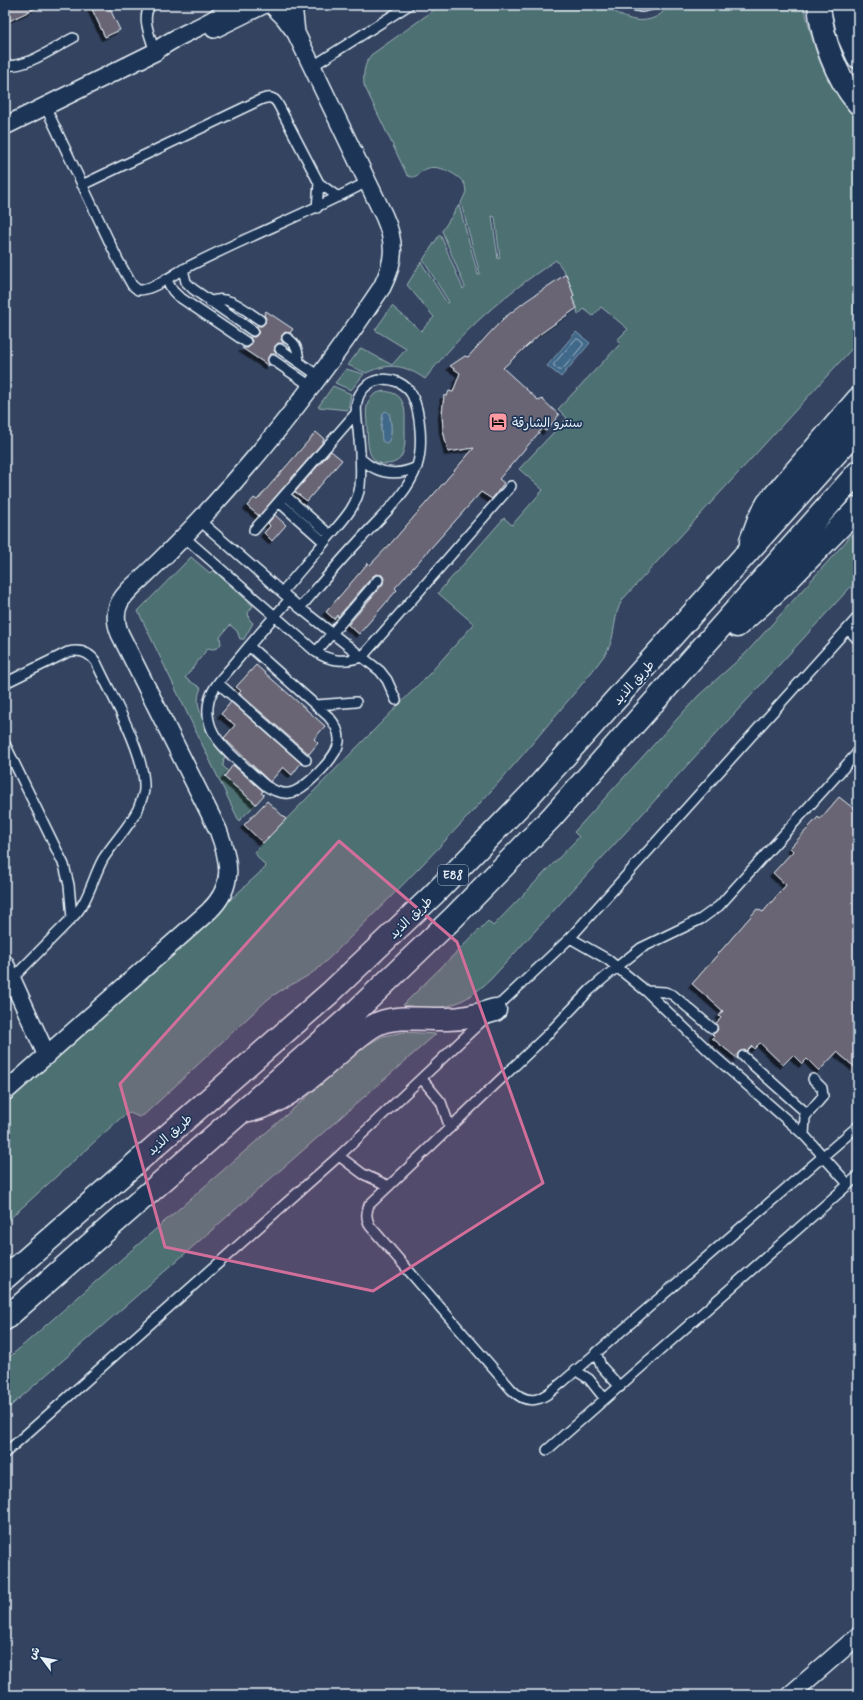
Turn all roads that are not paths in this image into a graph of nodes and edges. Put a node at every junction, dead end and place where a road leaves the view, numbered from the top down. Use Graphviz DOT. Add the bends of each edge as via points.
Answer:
graph roads {
  1 [pos="151,5"];
  2 [pos="232,5"];
  3 [pos="263,5"];
  4 [pos="272,5"];
  5 [pos="293,5"];
  6 [pos="409,5"];
  7 [pos="632,5"];
  8 [pos="651,5"];
  9 [pos="819,5"];
  10 [pos="842,5"];
  11 [pos="296,33"];
  12 [pos="72,38"];
  13 [pos="155,52"];
  14 [pos="858,57"];
  15 [pos="5,65"];
  16 [pos="313,66"];
  17 [pos="858,103"];
  18 [pos="45,106"];
  19 [pos="5,126"];
  20 [pos="368,182"];
  21 [pos="319,183"];
  22 [pos="82,186"];
  23 [pos="338,197"];
  24 [pos="317,208"];
  25 [pos="183,269"];
  26 [pos="166,278"];
  27 [pos="210,302"];
  28 [pos="260,320"];
  29 [pos="253,331"];
  30 [pos="287,338"];
  31 [pos="246,342"];
  32 [pos="280,349"];
  33 [pos="273,360"];
  34 [pos="299,362"];
  35 [pos="316,382"];
  36 [pos="858,400"];
  37 [pos="356,412"];
  38 [pos="858,429"];
  39 [pos="360,458"];
  40 [pos="417,467"];
  41 [pos="858,472"];
  42 [pos="511,486"];
  43 [pos="282,499"];
  44 [pos="858,508"];
  45 [pos="199,520"];
  46 [pos="254,530"];
  47 [pos="183,536"];
  48 [pos="327,538"];
  49 [pos="747,554"];
  50 [pos="378,580"];
  51 [pos="282,592"];
  52 [pos="290,599"];
  53 [pos="300,608"];
  54 [pos="274,617"];
  55 [pos="858,617"];
  56 [pos="848,629"];
  57 [pos="332,634"];
  58 [pos="858,640"];
  59 [pos="249,646"];
  60 [pos="316,652"];
  61 [pos="696,656"];
  62 [pos="362,657"];
  63 [pos="5,683"];
  64 [pos="218,683"];
  65 [pos="396,700"];
  66 [pos="356,702"];
  67 [pos="316,705"];
  68 [pos="5,744"];
  69 [pos="858,752"];
  70 [pos="306,760"];
  71 [pos="72,918"];
  72 [pos="570,938"];
  73 [pos="617,967"];
  74 [pos="8,972"];
  75 [pos="646,991"];
  76 [pos="495,1010"];
  77 [pos="712,1028"];
  78 [pos="47,1056"];
  79 [pos="743,1056"];
  80 [pos="422,1079"];
  81 [pos="813,1079"];
  82 [pos="5,1092"];
  83 [pos="240,1113"];
  84 [pos="805,1117"];
  85 [pos="858,1126"];
  86 [pos="450,1128"];
  87 [pos="804,1135"];
  88 [pos="339,1156"];
  89 [pos="822,1156"];
  90 [pos="858,1176"];
  91 [pos="848,1184"];
  92 [pos="389,1186"];
  93 [pos="5,1278"];
  94 [pos="5,1319"];
  95 [pos="596,1352"];
  96 [pos="575,1370"];
  97 [pos="620,1387"];
  98 [pos="605,1399"];
  99 [pos="547,1450"];
  100 [pos="5,1453"];
  101 [pos="858,1636"];
  102 [pos="790,1695"];
  1 -- 13 [label="lane" via="145,17"];
  2 -- 13 [label="street" via="220,15"];
  3 -- 13 [label="street" via="179,47"];
  4 -- 11 [label="street"];
  5 -- 11 [label="street"];
  6 -- 16 [label="lane"];
  7 -- 8 [label="lane" via="642,8"];
  9 -- 17 [label="highway" via="823,30 835,65"];
  10 -- 14 [label="highway"];
  11 -- 16 [label="street"];
  12 -- 15 [label="lane" via="25,63"];
  13 -- 18 [label="street"];
  16 -- 20 [label="street"];
  18 -- 19 [label="street"];
  18 -- 22 [label="lane"];
  20 -- 23 [label="lane"];
  20 -- 35 [label="street" via="390,230 393,259 382,287"];
  21 -- 22 [label="lane" via="276,101 266,97"];
  21 -- 23 [label="lane"];
  21 -- 24 [label="lane"];
  22 -- 26 [label="lane" via="132,285 138,290 147,289"];
  23 -- 24 [label="lane"];
  24 -- 25 [label="lane"];
  25 -- 26 [label="lane"];
  25 -- 27 [label="lane" via="189,286"];
  26 -- 31 [label="lane" via="178,296"];
  27 -- 28 [label="lane" via="229,300"];
  27 -- 29 [label="lane"];
  30 -- 34 [label="lane" via="297,348"];
  32 -- 34 [label="lane"];
  33 -- 35 [label="lane"];
  34 -- 35 [label="lane"];
  35 -- 45 [label="street" via="265,446"];
  36 -- 49 [label="highway" via="768,503 752,535"];
  37 -- 39 [label="lane"];
  37 -- 40 [label="lane" via="357,401 363,389 375,381 395,380 408,389 412,395 420,427 421,441"];
  37 -- 43 [label="lane"];
  38 -- 49 [label="highway, طريق الذيد / E88"];
  39 -- 40 [label="lane" via="368,465 387,473 397,474"];
  39 -- 48 [label="lane" via="360,486 357,496 349,512"];
  40 -- 53 [label="lane" via="395,502"];
  41 -- 61 [label="highway, E88"];
  42 -- 62 [label="lane"];
  43 -- 46 [label="lane"];
  43 -- 48 [label="lane"];
  44 -- 61 [label="highway" via="768,600"];
  45 -- 47 [label="street"];
  45 -- 51 [label="lane"];
  47 -- 54 [label="lane"];
  47 -- 78 [label="street" via="126,593 115,617 120,634 218,830 227,857 227,883 223,894 209,911"];
  48 -- 51 [label="lane"];
  49 -- 93 [label="highway, طريق الذيد / E88" via="531,794 433,895 331,992"];
  50 -- 57 [label="lane"];
  51 -- 52 [label="lane"];
  52 -- 53 [label="lane"];
  52 -- 54 [label="lane"];
  53 -- 57 [label="lane"];
  54 -- 59 [label="lane"];
  54 -- 60 [label="lane"];
  55 -- 56 [label="lane"];
  56 -- 58 [label="lane"];
  56 -- 72 [label="lane"];
  57 -- 60 [label="lane"];
  57 -- 62 [label="lane"];
  59 -- 64 [label="lane"];
  59 -- 67 [label="lane"];
  60 -- 62 [label="lane" via="333,660 343,661"];
  61 -- 83 [label="highway, E88" via="552,818 454,918 354,1013"];
  62 -- 65 [label="lane" via="380,671"];
  63 -- 71 [label="lane" via="68,652 78,650 89,654 96,662 138,752 144,789 139,805 100,864"];
  64 -- 67 [label="lane" via="209,701 208,713 210,726 216,737 266,786 282,793 290,793 305,785 336,751 339,742 335,724"];
  64 -- 70 [label="lane"];
  66 -- 67 [label="lane"];
  68 -- 71 [label="lane" via="64,865"];
  69 -- 73 [label="lane" via="719,906 701,919 641,948"];
  71 -- 74 [label="lane"];
  72 -- 73 [label="lane"];
  72 -- 76 [label="lane"];
  73 -- 75 [label="lane"];
  73 -- 86 [label="lane" via="590,990"];
  74 -- 78 [label="street"];
  75 -- 77 [label="lane" via="673,995"];
  75 -- 87 [label="lane" via="714,1056"];
  76 -- 80 [label="lane"];
  76 -- 83 [label="highway" via="459,1019 397,1019 378,1024 362,1033 293,1092 269,1104"];
  78 -- 82 [label="street"];
  79 -- 84 [label="lane" via="798,1105"];
  80 -- 86 [label="lane" via="441,1102"];
  80 -- 88 [label="lane"];
  81 -- 84 [label="lane" via="822,1088 823,1096"];
  83 -- 94 [label="highway, E88"];
  84 -- 87 [label="lane"];
  85 -- 89 [label="lane"];
  86 -- 92 [label="lane"];
  87 -- 89 [label="lane"];
  88 -- 92 [label="lane" via="363,1174"];
  88 -- 100 [label="lane"];
  89 -- 91 [label="lane"];
  89 -- 95 [label="lane"];
  90 -- 91 [label="lane"];
  91 -- 97 [label="lane"];
  92 -- 96 [label="lane" via="369,1205 367,1220 370,1226 516,1394 534,1400 543,1397"];
  95 -- 96 [label="lane"];
  95 -- 97 [label="lane" via="601,1366"];
  96 -- 98 [label="lane" via="589,1379"];
  97 -- 98 [label="lane"];
  98 -- 99 [label="lane"];
  101 -- 102 [label="street"];
}
